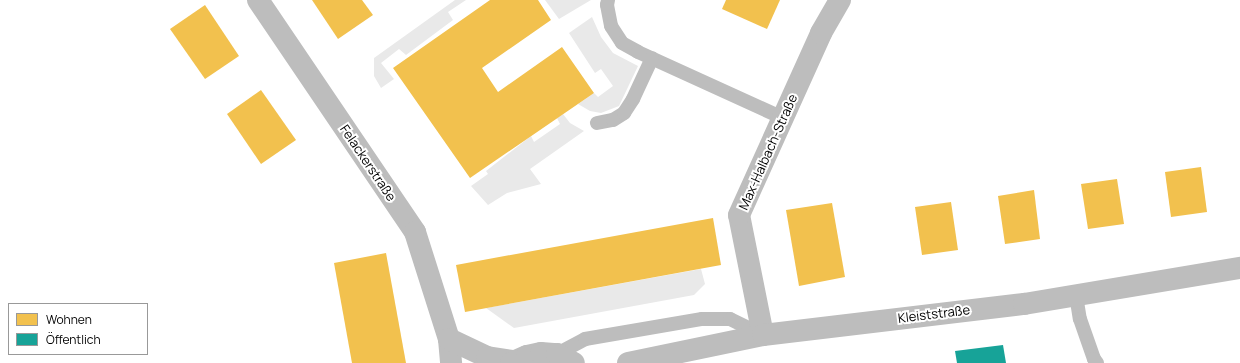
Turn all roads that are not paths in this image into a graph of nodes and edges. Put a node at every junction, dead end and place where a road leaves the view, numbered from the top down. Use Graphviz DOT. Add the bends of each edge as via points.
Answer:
graph roads {
  1 [pos="258,0"];
  2 [pos="608,0"];
  3 [pos="840,0"];
  4 [pos="652,58"];
  5 [pos="783,118"];
  6 [pos="597,123"];
  7 [pos="1240,268"];
  8 [pos="1076,295"];
  9 [pos="762,335"];
  10 [pos="449,339"];
  11 [pos="566,358"];
  12 [pos="512,362"];
  13 [pos="450,363"];
  14 [pos="628,363"];
  15 [pos="1097,363"];
  1 -- 10 [label="street, Felackerstraße" via="414,232"];
  2 -- 4 [label="lane" via="611,26 622,42"];
  3 -- 5 [label="street, Max-Halbach-Straße" via="821,33"];
  4 -- 5 [label="lane"];
  4 -- 6 [label="lane" via="624,113 613,120"];
  5 -- 9 [label="street, Max-Halbach-Straße" via="740,215"];
  7 -- 8 [label="street, Kleiststraße"];
  8 -- 9 [label="street, Kleiststraße" via="1024,304"];
  8 -- 15 [label="lane" via="1080,319"];
  9 -- 11 [label="lane" via="730,319 702,319 585,339"];
  9 -- 14 [label="street, Kleiststraße"];
  10 -- 12 [label="street" via="487,357"];
  10 -- 13 [label="street, Felackerstraße"];
  11 -- 12 [label="street" via="540,353"];
}
